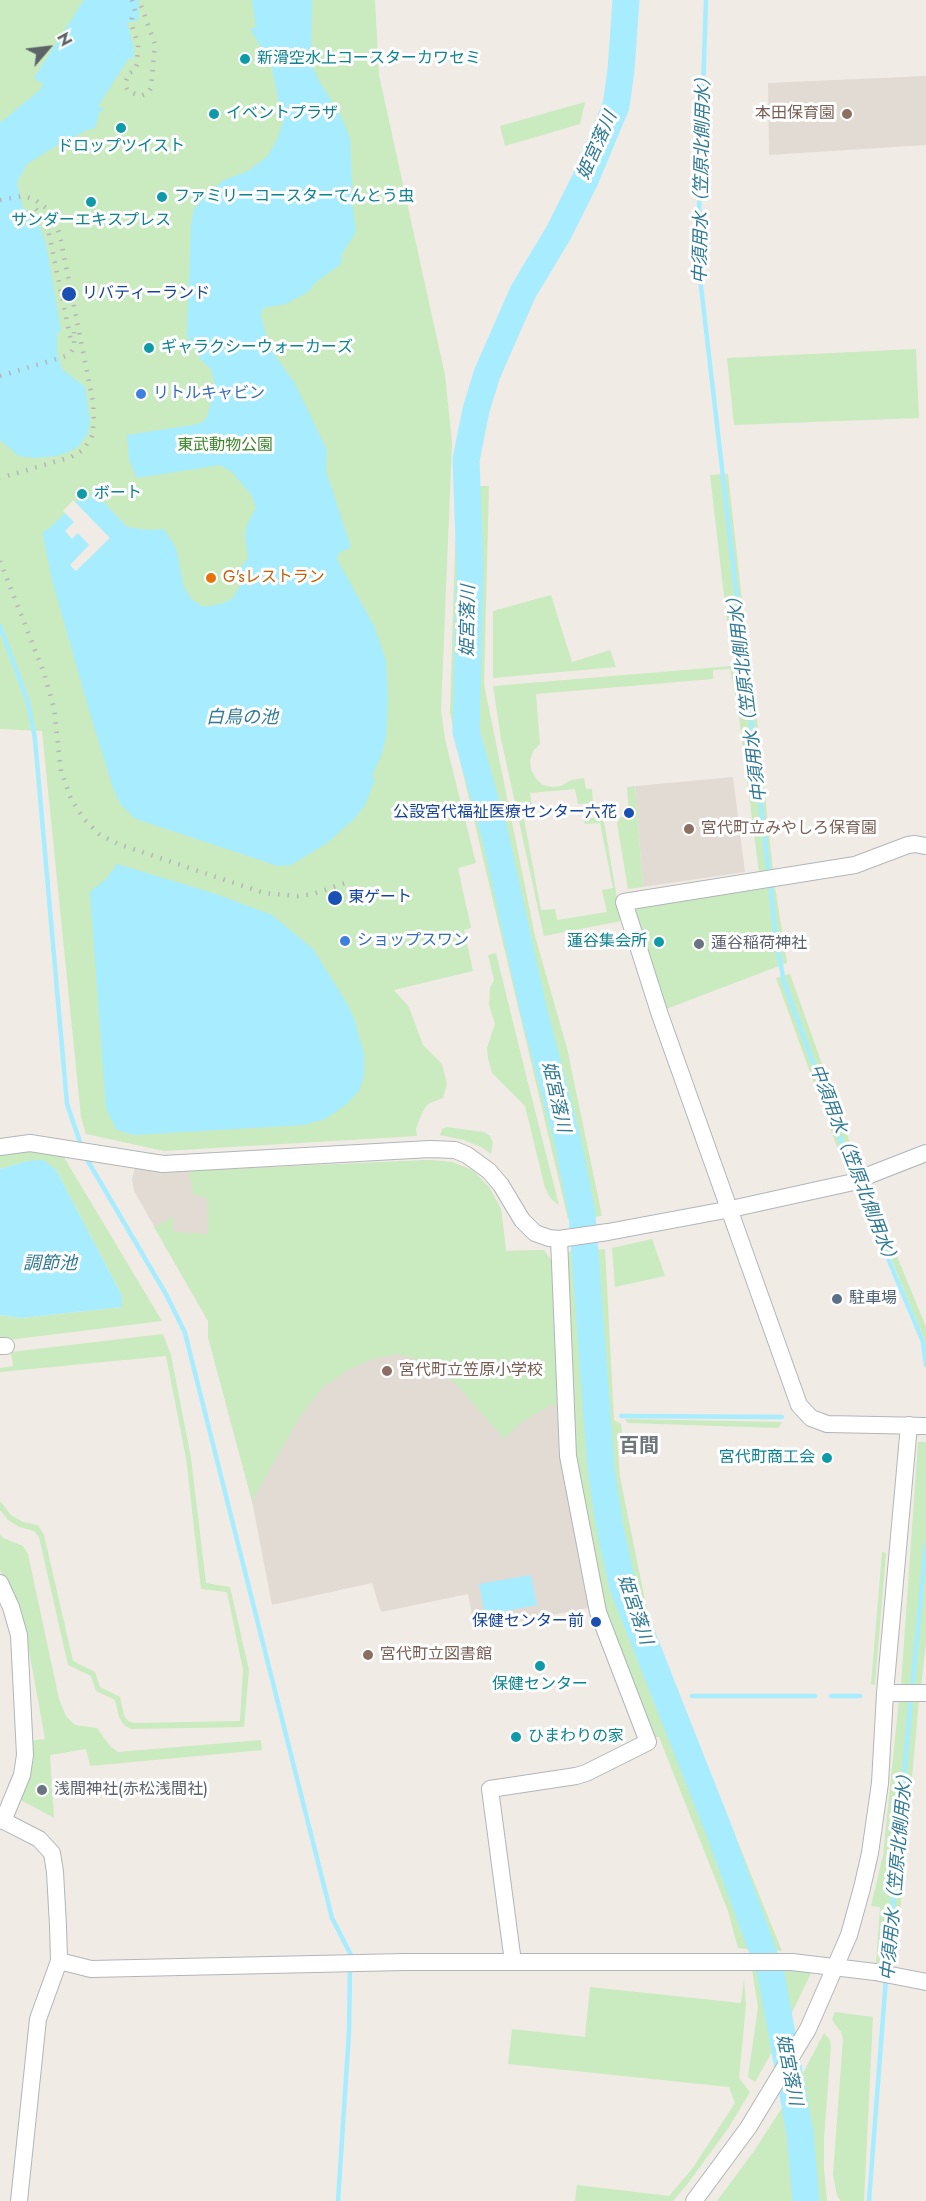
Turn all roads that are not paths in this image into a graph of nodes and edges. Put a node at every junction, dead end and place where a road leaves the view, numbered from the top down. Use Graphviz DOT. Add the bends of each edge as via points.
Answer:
graph roads {
  1 [pos="926,849"];
  2 [pos="0,1147"];
  3 [pos="926,1153"];
  4 [pos="731,1209"];
  5 [pos="567,1238"];
  6 [pos="919,1425"];
  7 [pos="0,1583"];
  8 [pos="892,1692"];
  9 [pos="923,1693"];
  10 [pos="2,1820"];
  11 [pos="59,1961"];
  12 [pos="513,1962"];
  13 [pos="835,1967"];
  14 [pos="926,1982"];
  15 [pos="19,2201"];
  16 [pos="694,2201"];
  1 -- 4 [label="street" via="908,845 855,865 624,902"];
  2 -- 5 [label="street" via="30,1143 163,1164 454,1150 489,1171 535,1233"];
  3 -- 4 [label="street" via="849,1183"];
  4 -- 5 [label="street"];
  4 -- 6 [label="street" via="804,1413 827,1424"];
  5 -- 12 [label="street" via="568,1456 598,1612 648,1742 576,1776 490,1789"];
  6 -- 8 [label="street"];
  7 -- 10 [label="street" via="19,1635 25,1755 22,1775"];
  8 -- 9 [label="street"];
  8 -- 13 [label="street" via="870,1853 849,1935"];
  10 -- 11 [label="street" via="39,1839 52,1853"];
  11 -- 12 [label="street" via="91,1969"];
  11 -- 15 [label="street" via="38,2019"];
  12 -- 13 [label="street" via="792,1962"];
  13 -- 14 [label="street"];
  13 -- 16 [label="street" via="808,2029 772,2089"];
}
